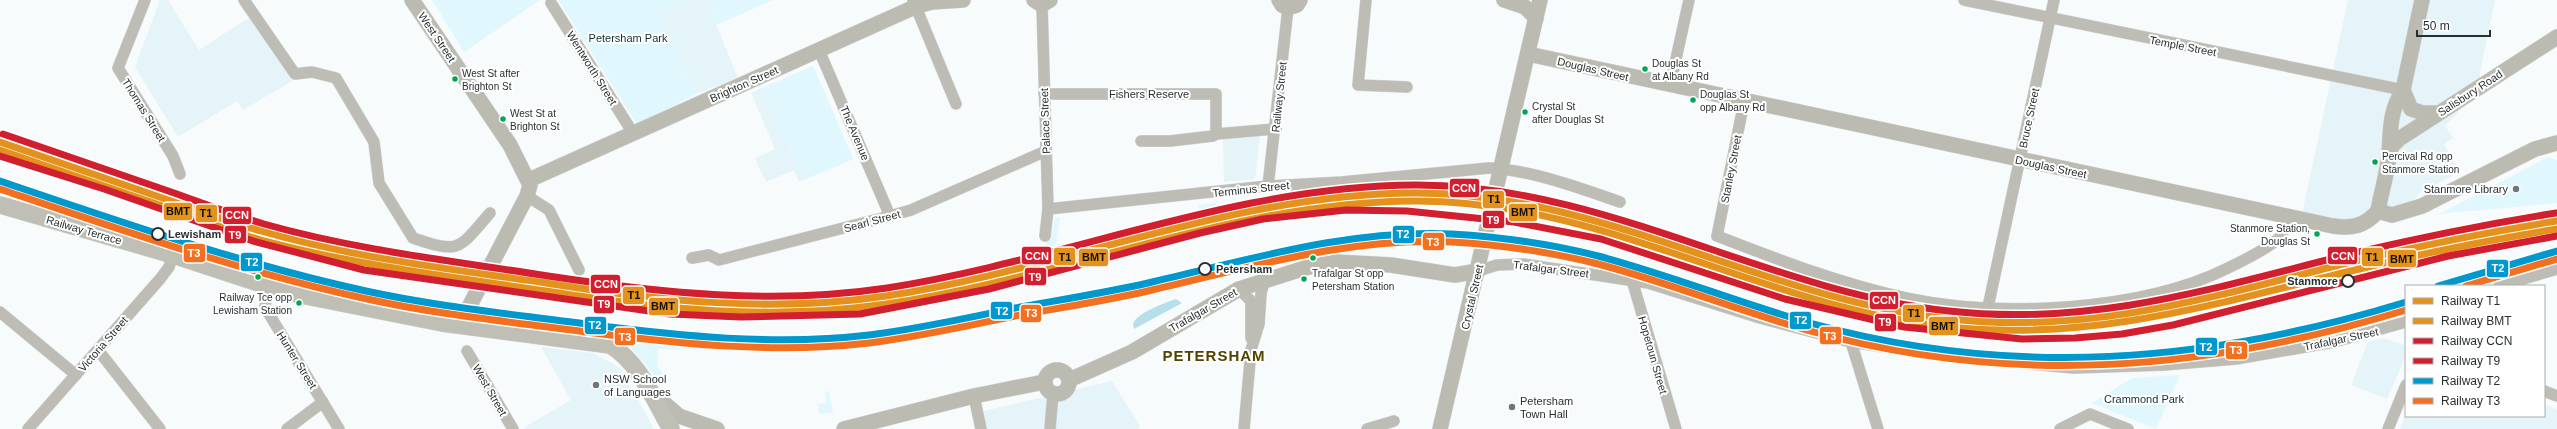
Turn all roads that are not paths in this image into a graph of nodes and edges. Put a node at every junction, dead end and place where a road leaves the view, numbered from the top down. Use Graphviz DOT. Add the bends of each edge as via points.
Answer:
graph roads {
  1 [pos="145,0"];
  2 [pos="244,0"];
  3 [pos="412,0"];
  4 [pos="963,0"];
  5 [pos="1366,0"];
  6 [pos="1504,0"];
  7 [pos="1540,0"];
  8 [pos="1689,0"];
  9 [pos="1964,0"];
  10 [pos="2054,0"];
  11 [pos="2422,0"];
  12 [pos="1042,2"];
  13 [pos="551,3"];
  14 [pos="915,3"];
  15 [pos="1289,3"];
  16 [pos="1536,18"];
  17 [pos="2050,19"];
  18 [pos="2557,37"];
  19 [pos="819,50"];
  20 [pos="1528,54"];
  21 [pos="1670,86"];
  22 [pos="1407,87"];
  23 [pos="2403,90"];
  24 [pos="1044,94"];
  25 [pos="1744,102"];
  26 [pos="956,104"];
  27 [pos="2439,113"];
  28 [pos="1276,129"];
  29 [pos="633,133"];
  30 [pos="1216,134"];
  31 [pos="1141,141"];
  32 [pos="2557,143"];
  33 [pos="1046,151"];
  34 [pos="2389,154"];
  35 [pos="2020,160"];
  36 [pos="180,174"];
  37 [pos="1501,174"];
  38 [pos="529,180"];
  39 [pos="1268,186"];
  40 [pos="527,196"];
  41 [pos="1620,202"];
  42 [pos="0,205"];
  43 [pos="1048,209"];
  44 [pos="2378,211"];
  45 [pos="490,213"];
  46 [pos="890,216"];
  47 [pos="2287,216"];
  48 [pos="1046,236"];
  49 [pos="173,255"];
  50 [pos="692,258"];
  51 [pos="2557,269"];
  52 [pos="579,270"];
  53 [pos="1478,271"];
  54 [pos="1266,279"];
  55 [pos="1632,280"];
  56 [pos="2502,285"];
  57 [pos="269,288"];
  58 [pos="1239,289"];
  59 [pos="1988,307"];
  60 [pos="0,312"];
  61 [pos="466,320"];
  62 [pos="2405,322"];
  63 [pos="1851,342"];
  64 [pos="98,350"];
  65 [pos="1251,350"];
  66 [pos="467,351"];
  67 [pos="76,375"];
  68 [pos="1069,380"];
  69 [pos="644,383"];
  70 [pos="2405,387"];
  71 [pos="1049,388"];
  72 [pos="2545,390"];
  73 [pos="974,396"];
  74 [pos="2557,396"];
  75 [pos="322,402"];
  76 [pos="1394,421"];
  77 [pos="28,429"];
  78 [pos="160,429"];
  79 [pos="286,429"];
  80 [pos="339,429"];
  81 [pos="513,429"];
  82 [pos="671,429"];
  83 [pos="717,429"];
  84 [pos="846,429"];
  85 [pos="981,429"];
  86 [pos="1050,429"];
  87 [pos="1244,429"];
  88 [pos="1367,429"];
  89 [pos="1440,429"];
  90 [pos="1676,429"];
  91 [pos="1878,429"];
  92 [pos="2060,429"];
  93 [pos="2128,429"];
  94 [pos="2388,429"];
  1 -- 36 [label="street, Thomas Street" via="118,68 173,156"];
  2 -- 45 [label="street" via="295,74 312,72 336,78 374,142 379,183 413,238 448,249 467,240"];
  3 -- 38 [label="main road, West Street" via="510,145"];
  4 -- 14 [label="main road, Brighton Street"];
  5 -- 22 [label="street" via="1358,85"];
  6 -- 16 [label="main road" via="1525,7"];
  7 -- 16 [label="main road, Crystal Street"];
  8 -- 21 [label="street"];
  9 -- 17 [label="street, Temple Street"];
  10 -- 17 [label="street, Bruce Street"];
  11 -- 23 [label="main road"];
  12 -- 24 [label="street, Palace Street"];
  13 -- 29 [label="street, Wentworth Street"];
  14 -- 19 [label="main road, Brighton Street"];
  14 -- 26 [label="street"];
  15 -- 28 [label="street, Railway Street"];
  16 -- 20 [label="main road, Crystal Street"];
  17 -- 23 [label="street, Temple Street"];
  17 -- 35 [label="street, Bruce Street"];
  18 -- 27 [label="main road, Salisbury Road"];
  19 -- 29 [label="main road, Brighton Street"];
  19 -- 46 [label="street, The Avenue"];
  20 -- 21 [label="main road, Douglas Street"];
  20 -- 37 [label="main road, Crystal Street"];
  21 -- 25 [label="main road, Douglas Street"];
  23 -- 27 [label="main road" via="2411,109 2423,114"];
  23 -- 34 [label="main road" via="2395,103 2389,128"];
  24 -- 30 [label="street, Fishers Reserve" via="1216,94"];
  24 -- 33 [label="street, Palace Street"];
  25 -- 35 [label="main road, Douglas Street"];
  25 -- 59 [label="street, Stanley Street" via="1718,236 1810,272 1907,298"];
  27 -- 34 [label="main road, Salisbury Road" via="2396,141"];
  28 -- 30 [label="street"];
  28 -- 39 [label="street, Railway Street"];
  29 -- 38 [label="main road, Brighton Street"];
  30 -- 31 [label="street" via="1170,141"];
  32 -- 44 [label="main road" via="2535,149 2416,209 2392,215"];
  33 -- 43 [label="street, Palace Street"];
  33 -- 46 [label="street, Searl Street" via="911,210"];
  34 -- 44 [label="main road"];
  35 -- 47 [label="main road, Douglas Street"];
  35 -- 59 [label="street, Bruce Street"];
  37 -- 39 [label="street, Terminus Street" via="1473,168 1342,182"];
  37 -- 41 [label="street, Terminus Street" via="1570,186"];
  37 -- 53 [label="main road, Crystal Street"];
  38 -- 40 [label="main road"];
  39 -- 43 [label="street, Terminus Street"];
  40 -- 52 [label="street" via="549,210"];
  40 -- 61 [label="main road" via="491,264"];
  42 -- 49 [label="main road, Railway Terrace"];
  43 -- 48 [label="street, Palace Street"];
  44 -- 47 [label="main road, Douglas Street" via="2363,224 2348,228"];
  46 -- 50 [label="street, Searl Street" via="719,260 709,255"];
  47 -- 59 [label="street" via="2280,237 2209,278 2134,298 2062,307"];
  49 -- 57 [label="main road, Railway Terrace"];
  49 -- 64 [label="street, Victoria Street" via="170,267"];
  51 -- 56 [label="street"];
  53 -- 54 [label="main road, Trafalgar Street" via="1456,275 1391,265 1336,262"];
  53 -- 55 [label="street, Trafalgar Street" via="1497,265 1523,264"];
  53 -- 89 [label="main road, Crystal Street"];
  54 -- 58 [label="main road, Trafalgar Street"];
  54 -- 65 [label="street" via="1261,293 1259,324"];
  55 -- 63 [label="street, Trafalgar Street" via="1660,285 1760,318"];
  55 -- 90 [label="street, Hopetoun Street"];
  57 -- 61 [label="main road, Railway Terrace"];
  57 -- 75 [label="street, Hunter Street" via="266,306 269,314"];
  58 -- 65 [label="street" via="1251,301"];
  58 -- 68 [label="main road, Trafalgar Street" via="1132,352"];
  60 -- 67 [label="street"];
  61 -- 69 [label="main road, Railway Terrace" via="610,345 624,355"];
  62 -- 63 [label="street, Trafalgar Street" via="2334,342 2236,359 2101,368 1949,357"];
  63 -- 91 [label="street"];
  64 -- 67 [label="street, Victoria Street"];
  64 -- 78 [label="street"];
  65 -- 87 [label="street"];
  66 -- 81 [label="street, West Street"];
  67 -- 77 [label="street, Victoria Street"];
  68 -- 71 [label="main road" via="1066,390 1060,394"];
  68 -- 71 [label="main road" via="1066,373 1056,369 1046,375"];
  69 -- 82 [label="main road, Railway Terrace"];
  69 -- 83 [label="main road" via="670,410 689,420"];
  70 -- 94 [label="street"];
  71 -- 73 [label="main road"];
  71 -- 86 [label="street"];
  72 -- 74 [label="street"];
  73 -- 84 [label="main road"];
  73 -- 85 [label="street"];
  75 -- 79 [label="street"];
  75 -- 80 [label="street, Hunter Street"];
  76 -- 88 [label="street"];
  92 -- 93 [label="street" via="2084,415 2095,415"];
}
